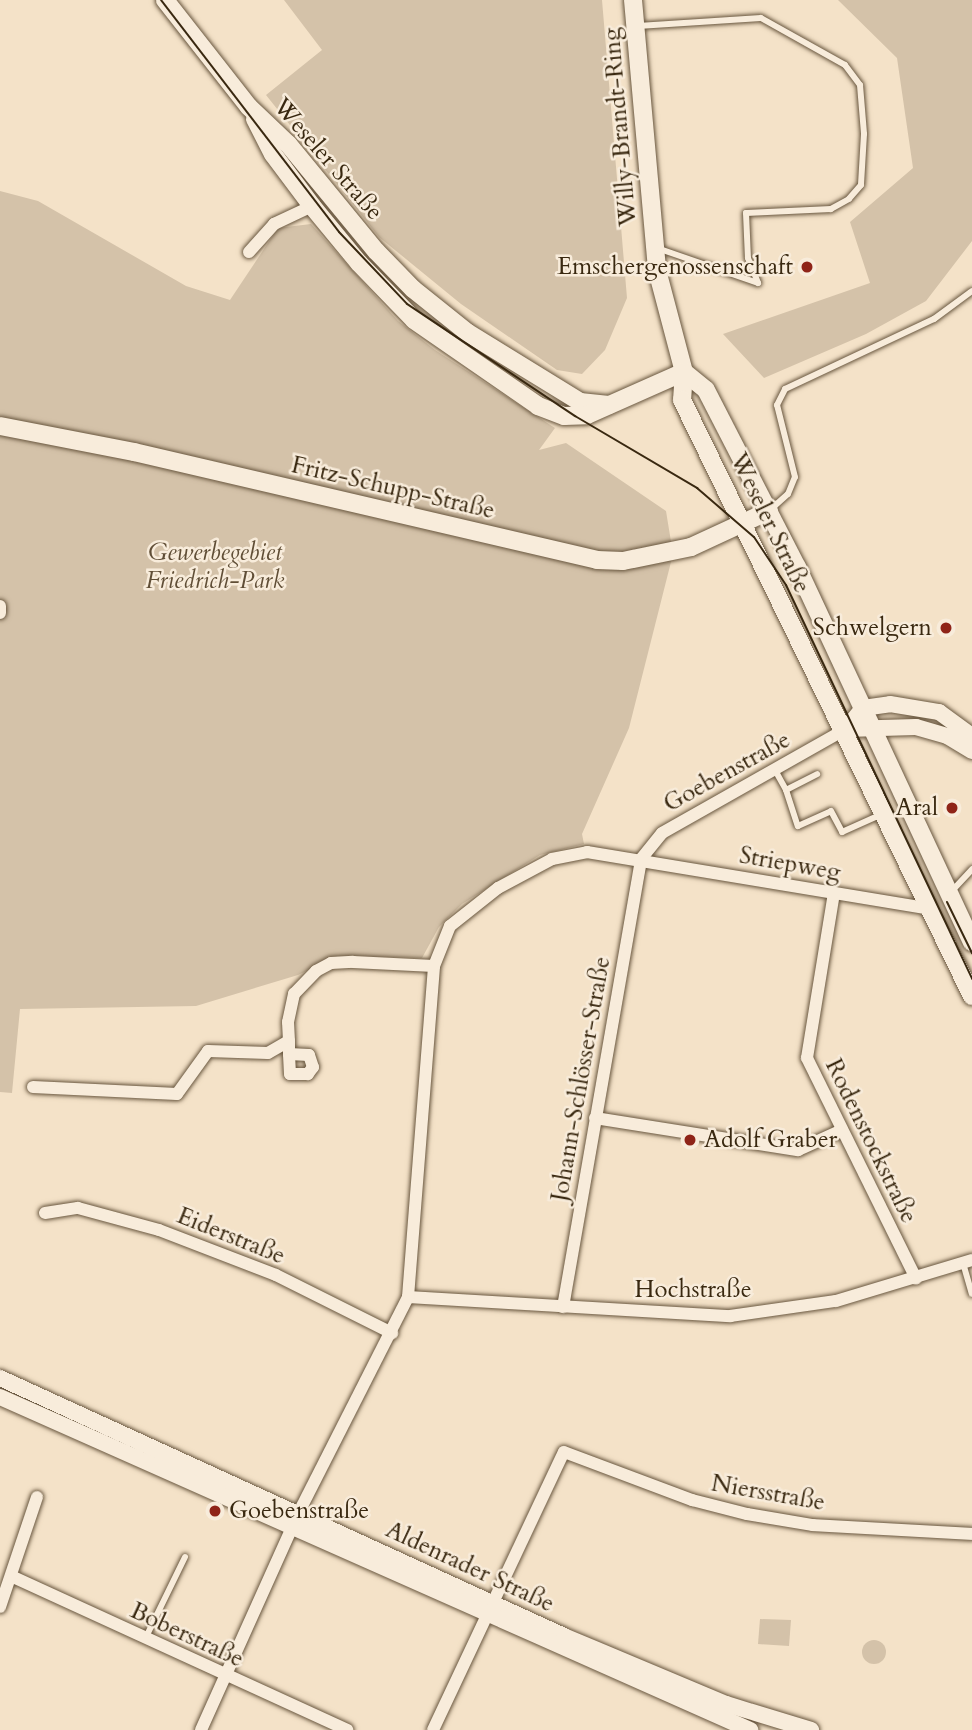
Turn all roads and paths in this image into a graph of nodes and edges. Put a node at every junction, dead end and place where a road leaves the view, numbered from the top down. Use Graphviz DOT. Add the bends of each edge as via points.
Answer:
graph roads {
  1 [pos="165,0"];
  2 [pos="633,0"];
  3 [pos="635,26"];
  4 [pos="249,107"];
  5 [pos="312,206"];
  6 [pos="656,247"];
  7 [pos="249,252"];
  8 [pos="972,291"];
  9 [pos="684,372"];
  10 [pos="609,405"];
  11 [pos="0,426"];
  12 [pos="769,511"];
  13 [pos="743,524"];
  14 [pos="0,606"];
  15 [pos="0,613"];
  16 [pos="863,708"];
  17 [pos="846,729"];
  18 [pos="873,731"];
  19 [pos="972,736"];
  20 [pos="972,751"];
  21 [pos="775,770"];
  22 [pos="817,774"];
  23 [pos="786,790"];
  24 [pos="886,811"];
  25 [pos="641,859"];
  26 [pos="972,869"];
  27 [pos="834,893"];
  28 [pos="949,895"];
  29 [pos="931,909"];
  30 [pos="972,942"];
  31 [pos="434,966"];
  32 [pos="972,996"];
  33 [pos="33,1087"];
  34 [pos="595,1118"];
  35 [pos="842,1130"];
  36 [pos="45,1213"];
  37 [pos="968,1262"];
  38 [pos="916,1279"];
  39 [pos="972,1294"];
  40 [pos="408,1297"];
  41 [pos="563,1307"];
  42 [pos="392,1333"];
  43 [pos="0,1378"];
  44 [pos="0,1397"];
  45 [pos="37,1497"];
  46 [pos="296,1519"];
  47 [pos="972,1534"];
  48 [pos="185,1557"];
  49 [pos="11,1576"];
  50 [pos="0,1606"];
  51 [pos="488,1608"];
  52 [pos="145,1639"];
  53 [pos="225,1677"];
  54 [pos="201,1730"];
  55 [pos="347,1730"];
  56 [pos="433,1730"];
  57 [pos="750,1730"];
  58 [pos="811,1730"];
  1 -- 4 [label="main road, Weseler Straße"];
  2 -- 3 [label="main road, Willy-Brandt-Ring"];
  3 -- 6 [label="main road, Willy-Brandt-Ring"];
  3 -- 6 [label="lane" via="761,18 845,65 860,85 861,185 831,209 746,213 748,258 758,283"];
  4 -- 5 [label="main road, Weseler Straße" via="273,155"];
  4 -- 10 [label="main road, Weseler Straße" via="288,144 413,289 468,333 580,401"];
  5 -- 7 [label="street" via="274,224"];
  5 -- 10 [label="main road, Weseler Straße" via="414,320 538,406 575,416"];
  6 -- 9 [label="main road, Willy-Brandt-Ring" via="661,294"];
  8 -- 12 [label="lane" via="934,319 785,389 777,405 795,477 788,494"];
  9 -- 10 [label="main road, Weseler Straße"];
  9 -- 12 [label="main road, Weseler Straße" via="706,390"];
  9 -- 13 [label="main road, Weseler Straße" via="682,400"];
  11 -- 13 [label="main road, Fritz-Schupp-Straße" via="134,452 597,560 623,561 681,549"];
  12 -- 13 [label="main road, Fritz-Schupp-Straße"];
  12 -- 16 [label="main road, Weseler Straße"];
  13 -- 17 [label="main road, Weseler Straße"];
  14 -- 15 [label="street"];
  16 -- 17 [label="street"];
  16 -- 18 [label="main road, Weseler Straße"];
  16 -- 19 [label="street" via="918,706 955,720"];
  17 -- 18 [label="street"];
  17 -- 21 [label="street, Goebenstraße"];
  17 -- 24 [label="main road, Weseler Straße"];
  18 -- 20 [label="street" via="916,727 947,736"];
  18 -- 28 [label="main road, Weseler Straße"];
  21 -- 23 [label="lane"];
  21 -- 25 [label="street, Goebenstraße" via="662,833"];
  22 -- 23 [label="lane"];
  23 -- 24 [label="lane" via="798,826 831,811 842,832"];
  24 -- 29 [label="main road, Weseler Straße"];
  25 -- 27 [label="street, Striepweg"];
  25 -- 31 [label="street" via="587,852 552,859 470,907 450,926"];
  25 -- 34 [label="street, Johann-Schlösser-Straße"];
  26 -- 28 [label="lane"];
  27 -- 29 [label="street, Striepweg"];
  27 -- 35 [label="street, Rodenstockstraße" via="807,1058"];
  28 -- 30 [label="main road, Weseler Straße"];
  29 -- 32 [label="main road, Weseler Straße"];
  31 -- 33 [label="street" via="331,963 316,971 295,994 289,1048 268,1053 208,1051 177,1094"];
  31 -- 40 [label="street"];
  34 -- 35 [label="street" via="798,1150"];
  34 -- 41 [label="street, Johann-Schlösser-Straße"];
  35 -- 38 [label="street, Rodenstockstraße"];
  36 -- 42 [label="street, Eiderstraße" via="78,1208 159,1230 276,1275"];
  37 -- 38 [label="street, Hochstraße"];
  37 -- 39 [label="lane"];
  38 -- 41 [label="street, Hochstraße" via="836,1301 730,1316"];
  40 -- 41 [label="street, Hochstraße"];
  40 -- 42 [label="street"];
  42 -- 46 [label="street"];
  43 -- 46 [label="street, Aldenrader Straße"];
  44 -- 46 [label="street, Aldenrader Straße"];
  45 -- 49 [label="street"];
  46 -- 51 [label="street, Aldenrader Straße"];
  46 -- 53 [label="street"];
  47 -- 51 [label="street, Niersstraße" via="813,1525 747,1514 692,1500 564,1452"];
  48 -- 52 [label="lane"];
  49 -- 50 [label="street"];
  49 -- 52 [label="street, Boberstraße"];
  51 -- 56 [label="street"];
  51 -- 57 [label="street, Aldenrader Straße"];
  51 -- 58 [label="street, Aldenrader Straße" via="726,1704"];
  52 -- 53 [label="street, Boberstraße"];
  53 -- 54 [label="street"];
  53 -- 55 [label="street, Boberstraße"];
}
